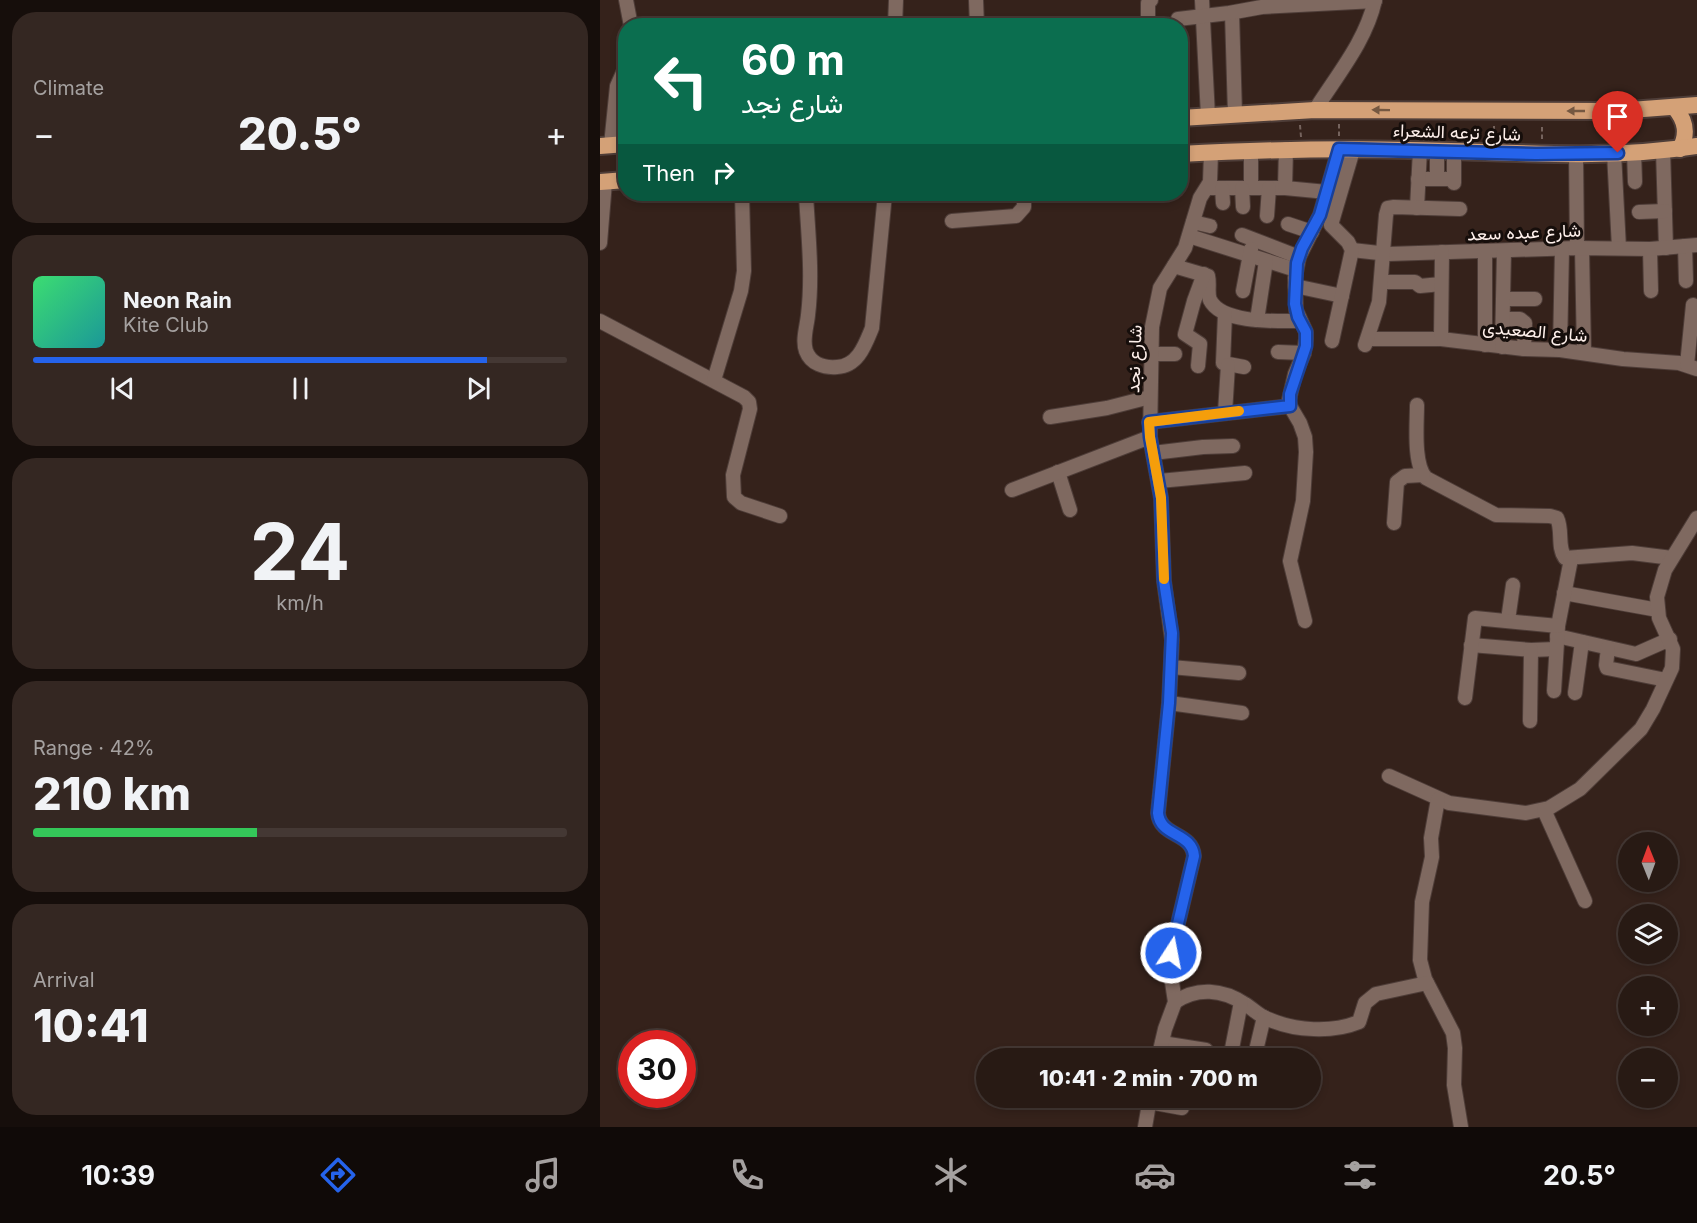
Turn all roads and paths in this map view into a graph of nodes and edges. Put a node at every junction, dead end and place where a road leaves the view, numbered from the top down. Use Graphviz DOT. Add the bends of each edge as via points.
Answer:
graph roads {
  1 [pos="627,0"];
  2 [pos="896,0"];
  3 [pos="976,0"];
  4 [pos="1151,0"];
  5 [pos="1202,0"];
  6 [pos="1375,1"];
  7 [pos="1237,8"];
  8 [pos="1203,17"];
  9 [pos="630,18"];
  10 [pos="895,18"];
  11 [pos="977,18"];
  12 [pos="1148,18"];
  13 [pos="1188,20"];
  14 [pos="618,84"];
  15 [pos="1697,105"];
  16 [pos="1675,108"];
  17 [pos="1340,109"];
  18 [pos="1307,110"];
  19 [pos="1495,111"];
  20 [pos="1542,111"];
  21 [pos="1617,111"];
  22 [pos="1235,114"];
  23 [pos="1208,116"];
  24 [pos="1188,117"];
  25 [pos="612,145"];
  26 [pos="1689,147"];
  27 [pos="1294,149"];
  28 [pos="1346,149"];
  29 [pos="1428,150"];
  30 [pos="1663,150"];
  31 [pos="1251,151"];
  32 [pos="1454,152"];
  33 [pos="1211,153"];
  34 [pos="1494,153"];
  35 [pos="1622,153"];
  36 [pos="1188,154"];
  37 [pos="1541,154"];
  38 [pos="1576,154"];
  39 [pos="1419,179"];
  40 [pos="1437,179"];
  41 [pos="618,181"];
  42 [pos="603,182"];
  43 [pos="1635,182"];
  44 [pos="1207,188"];
  45 [pos="1222,188"];
  46 [pos="1247,188"];
  47 [pos="1269,188"];
  48 [pos="1285,188"];
  49 [pos="1327,192"];
  50 [pos="742,201"];
  51 [pos="806,201"];
  52 [pos="884,201"];
  53 [pos="1024,201"];
  54 [pos="1223,203"];
  55 [pos="1243,207"];
  56 [pos="1417,208"];
  57 [pos="1460,209"];
  58 [pos="1665,211"];
  59 [pos="1639,212"];
  60 [pos="1267,216"];
  61 [pos="952,221"];
  62 [pos="1193,222"];
  63 [pos="1288,224"];
  64 [pos="1210,226"];
  65 [pos="1312,232"];
  66 [pos="1189,236"];
  67 [pos="600,243"];
  68 [pos="1691,245"];
  69 [pos="1580,248"];
  70 [pos="1619,248"];
  71 [pos="1666,248"];
  72 [pos="1562,249"];
  73 [pos="1650,249"];
  74 [pos="1352,250"];
  75 [pos="1504,250"];
  76 [pos="1485,251"];
  77 [pos="1383,252"];
  78 [pos="1442,252"];
  79 [pos="1250,256"];
  80 [pos="1266,261"];
  81 [pos="1297,264"];
  82 [pos="1174,266"];
  83 [pos="1241,273"];
  84 [pos="1204,274"];
  85 [pos="1263,278"];
  86 [pos="1686,281"];
  87 [pos="1382,282"];
  88 [pos="1442,284"];
  89 [pos="1295,286"];
  90 [pos="1243,291"];
  91 [pos="1651,291"];
  92 [pos="1342,296"];
  93 [pos="1503,299"];
  94 [pos="1535,299"];
  95 [pos="1693,305"];
  96 [pos="1226,314"];
  97 [pos="1504,319"];
  98 [pos="1257,320"];
  99 [pos="600,321"];
  100 [pos="1300,321"];
  101 [pos="1441,339"];
  102 [pos="1332,341"];
  103 [pos="1485,345"];
  104 [pos="1502,347"];
  105 [pos="1524,349"];
  106 [pos="1560,350"];
  107 [pos="1278,352"];
  108 [pos="1304,353"];
  109 [pos="1584,353"];
  110 [pos="1151,354"];
  111 [pos="1175,354"];
  112 [pos="1228,365"];
  113 [pos="1198,366"];
  114 [pos="1244,367"];
  115 [pos="1692,367"];
  116 [pos="714,380"];
  117 [pos="1150,397"];
  118 [pos="1417,405"];
  119 [pos="1290,406"];
  120 [pos="1225,413"];
  121 [pos="1050,417"];
  122 [pos="1149,422"];
  123 [pos="1150,437"];
  124 [pos="1233,446"];
  125 [pos="1153,453"];
  126 [pos="1058,472"];
  127 [pos="1245,472"];
  128 [pos="1423,475"];
  129 [pos="1159,481"];
  130 [pos="1012,490"];
  131 [pos="1070,510"];
  132 [pos="780,516"];
  133 [pos="1697,518"];
  134 [pos="1394,523"];
  135 [pos="1672,558"];
  136 [pos="1571,559"];
  137 [pos="1513,585"];
  138 [pos="1564,593"];
  139 [pos="1658,610"];
  140 [pos="1508,620"];
  141 [pos="1305,621"];
  142 [pos="1557,637"];
  143 [pos="1670,639"];
  144 [pos="1582,642"];
  145 [pos="1471,645"];
  146 [pos="1608,648"];
  147 [pos="1531,650"];
  148 [pos="1171,667"];
  149 [pos="1239,673"];
  150 [pos="1666,680"];
  151 [pos="1554,691"];
  152 [pos="1575,693"];
  153 [pos="1465,698"];
  154 [pos="1169,703"];
  155 [pos="1242,713"];
  156 [pos="1530,721"];
  157 [pos="1389,777"];
  158 [pos="1438,799"];
  159 [pos="1544,810"];
  160 [pos="1585,901"];
  161 [pos="1427,983"];
  162 [pos="1175,1002"];
  163 [pos="1241,1002"];
  164 [pos="1264,1017"];
  165 [pos="1162,1043"];
  166 [pos="1161,1048"];
  167 [pos="1193,1048"];
  168 [pos="1232,1048"];
  169 [pos="1257,1048"];
  170 [pos="1148,1108"];
  171 [pos="1145,1127"];
  172 [pos="1461,1127"];
  1 -- 9 [label="street"];
  2 -- 10 [label="street"];
  3 -- 11 [label="street"];
  4 -- 12 [label="street"];
  5 -- 8 [label="street"];
  6 -- 7 [label="street"];
  6 -- 18 [label="street" via="1362,37"];
  7 -- 8 [label="street"];
  7 -- 22 [label="street"];
  8 -- 13 [label="street"];
  8 -- 23 [label="street"];
  14 -- 25 [label="street"];
  15 -- 16 [label="highway, شارع ترعه الشعراء"];
  16 -- 21 [label="highway, شارع ترعه الشعراء"];
  16 -- 26 [label="highway" via="1684,120"];
  17 -- 18 [label="highway, شارع ترعه الشعراء"];
  19 -- 17 [label="highway, شارع ترعه الشعراء, one-way"];
  17 -- 28 [label="path"];
  18 -- 22 [label="highway, شارع ترعه الشعراء"];
  18 -- 27 [label="path"];
  19 -- 20 [label="highway, شارع ترعه الشعراء"];
  19 -- 34 [label="path"];
  21 -- 20 [label="highway, شارع ترعه الشعراء, one-way"];
  20 -- 37 [label="path"];
  21 -- 35 [label="path"];
  22 -- 23 [label="highway, شارع ترعه الشعراء"];
  23 -- 24 [label="highway, شارع ترعه الشعراء"];
  26 -- 30 [label="highway, شارع ترعه الشعراء"];
  27 -- 28 [label="highway, شارع ترعه الشعراء"];
  27 -- 31 [label="highway, شارع ترعه الشعراء"];
  27 -- 48 [label="street"];
  28 -- 29 [label="highway, شارع ترعه الشعراء"];
  28 -- 49 [label="street"];
  28 -- 74 [label="street" via="1331,225"];
  29 -- 32 [label="highway, شارع ترعه الشعراء"];
  29 -- 39 [label="street"];
  29 -- 40 [label="street"];
  30 -- 35 [label="highway, شارع ترعه الشعراء"];
  30 -- 58 [label="street"];
  31 -- 33 [label="highway, شارع ترعه الشعراء"];
  31 -- 46 [label="street"];
  32 -- 34 [label="highway, شارع ترعه الشعراء"];
  32 -- 40 [label="street" via="1454,181"];
  33 -- 36 [label="highway, شارع ترعه الشعراء"];
  33 -- 44 [label="street, شارع نجد"];
  34 -- 37 [label="highway, شارع ترعه الشعراء"];
  35 -- 38 [label="highway, شارع ترعه الشعراء"];
  35 -- 43 [label="street"];
  35 -- 70 [label="street"];
  37 -- 38 [label="highway, شارع ترعه الشعراء"];
  38 -- 69 [label="street"];
  39 -- 40 [label="street"];
  39 -- 56 [label="street"];
  41 -- 42 [label="highway"];
  42 -- 67 [label="street"];
  44 -- 45 [label="street"];
  44 -- 62 [label="street, شارع نجد"];
  45 -- 46 [label="street"];
  45 -- 54 [label="street"];
  46 -- 47 [label="street"];
  46 -- 55 [label="street"];
  47 -- 48 [label="street"];
  47 -- 60 [label="street"];
  48 -- 49 [label="street"];
  49 -- 65 [label="street"];
  50 -- 116 [label="street" via="741,291"];
  51 -- 52 [label="street" via="810,274 805,351 823,367 840,367 853,362 864,349 872,328"];
  53 -- 61 [label="street" via="1024,207 1011,218"];
  56 -- 57 [label="street"];
  56 -- 77 [label="street" via="1388,208"];
  58 -- 59 [label="street"];
  58 -- 71 [label="street"];
  62 -- 64 [label="street"];
  62 -- 66 [label="street, شارع نجد"];
  63 -- 65 [label="street"];
  65 -- 81 [label="street"];
  66 -- 79 [label="street"];
  66 -- 82 [label="street, شارع نجد"];
  68 -- 71 [label="street, شارع عبده سعد"];
  68 -- 86 [label="street"];
  69 -- 70 [label="street, شارع عبده سعد"];
  69 -- 72 [label="street, شارع عبده سعد"];
  69 -- 109 [label="street"];
  70 -- 73 [label="street, شارع عبده سعد"];
  71 -- 73 [label="street, شارع عبده سعد"];
  72 -- 75 [label="street, شارع عبده سعد"];
  72 -- 106 [label="street"];
  73 -- 91 [label="street"];
  74 -- 77 [label="street, شارع عبده سعد"];
  74 -- 92 [label="street"];
  75 -- 76 [label="street, شارع عبده سعد"];
  75 -- 93 [label="street"];
  76 -- 78 [label="street, شارع عبده سعد"];
  76 -- 103 [label="street"];
  77 -- 78 [label="street, شارع عبده سعد"];
  77 -- 87 [label="street"];
  78 -- 88 [label="street"];
  79 -- 80 [label="street"];
  79 -- 81 [label="street" via="1248,237"];
  79 -- 83 [label="street"];
  80 -- 81 [label="street"];
  80 -- 85 [label="street"];
  81 -- 89 [label="street"];
  82 -- 84 [label="street"];
  82 -- 110 [label="street, شارع نجد" via="1158,296"];
  83 -- 85 [label="street"];
  83 -- 90 [label="street"];
  84 -- 96 [label="street" via="1209,278 1209,298"];
  84 -- 113 [label="street" via="1185,334 1200,344"];
  85 -- 98 [label="street"];
  87 -- 88 [label="street"];
  87 -- 101 [label="street, شارع الصعيدى" via="1366,343"];
  88 -- 101 [label="street"];
  89 -- 92 [label="street"];
  89 -- 100 [label="street"];
  92 -- 102 [label="street"];
  93 -- 94 [label="street"];
  93 -- 97 [label="street"];
  95 -- 115 [label="street"];
  96 -- 98 [label="street"];
  96 -- 112 [label="street" via="1223,361"];
  97 -- 104 [label="street"];
  97 -- 105 [label="street" via="1525,323"];
  98 -- 100 [label="street"];
  99 -- 116 [label="street"];
  100 -- 108 [label="street" via="1306,332"];
  101 -- 103 [label="street, شارع الصعيدى"];
  103 -- 104 [label="street, شارع الصعيدى"];
  104 -- 105 [label="street, شارع الصعيدى"];
  105 -- 106 [label="street, شارع الصعيدى"];
  106 -- 109 [label="street, شارع الصعيدى"];
  107 -- 108 [label="street"];
  108 -- 119 [label="street" via="1290,394"];
  109 -- 115 [label="street, شارع الصعيدى"];
  110 -- 111 [label="street"];
  110 -- 117 [label="street, شارع نجد"];
  112 -- 114 [label="street"];
  112 -- 120 [label="street"];
  116 -- 132 [label="street" via="749,402 733,475 734,497"];
  117 -- 121 [label="street"];
  117 -- 122 [label="street, شارع نجد"];
  118 -- 128 [label="street" via="1418,457"];
  119 -- 120 [label="street"];
  119 -- 141 [label="street" via="1306,445 1303,501 1290,561"];
  120 -- 122 [label="street"];
  122 -- 123 [label="street, شارع نجد"];
  123 -- 125 [label="street, شارع نجد"];
  123 -- 126 [label="street"];
  124 -- 125 [label="street"];
  125 -- 129 [label="street, شارع نجد"];
  126 -- 130 [label="street"];
  126 -- 131 [label="street"];
  127 -- 129 [label="street"];
  128 -- 134 [label="street" via="1405,476 1396,482"];
  128 -- 136 [label="street" via="1496,515 1557,518 1562,556"];
  129 -- 148 [label="street, شارع نجد" via="1164,581 1172,633"];
  133 -- 135 [label="street"];
  135 -- 136 [label="street" via="1628,553"];
  135 -- 139 [label="street" via="1660,583"];
  136 -- 138 [label="street"];
  137 -- 140 [label="street"];
  138 -- 139 [label="street"];
  138 -- 142 [label="street"];
  139 -- 143 [label="street"];
  140 -- 142 [label="street"];
  140 -- 145 [label="street" via="1475,618"];
  142 -- 144 [label="street"];
  142 -- 147 [label="street"];
  142 -- 151 [label="street"];
  143 -- 146 [label="street" via="1636,654"];
  143 -- 150 [label="street" via="1674,659"];
  144 -- 146 [label="street"];
  144 -- 152 [label="street"];
  145 -- 147 [label="street"];
  145 -- 153 [label="street"];
  146 -- 150 [label="street" via="1607,668"];
  147 -- 156 [label="street"];
  148 -- 149 [label="street"];
  148 -- 154 [label="street, شارع نجد"];
  150 -- 159 [label="street" via="1641,729 1586,784"];
  154 -- 155 [label="street"];
  154 -- 162 [label="street, شارع نجد" via="1158,819 1188,842 1194,856 1171,953"];
  157 -- 158 [label="street"];
  158 -- 159 [label="street" via="1526,813"];
  158 -- 161 [label="street" via="1421,918 1420,960"];
  159 -- 160 [label="street"];
  161 -- 164 [label="street" via="1376,994 1365,1003 1359,1022 1335,1028 1303,1028"];
  161 -- 172 [label="street" via="1454,1033 1454,1085"];
  162 -- 163 [label="street" via="1200,991"];
  162 -- 165 [label="street, شارع نجد"];
  163 -- 164 [label="street"];
  163 -- 168 [label="street"];
  164 -- 169 [label="street"];
  165 -- 166 [label="street, شارع نجد"];
  165 -- 167 [label="street"];
  170 -- 171 [label="street"];
}
